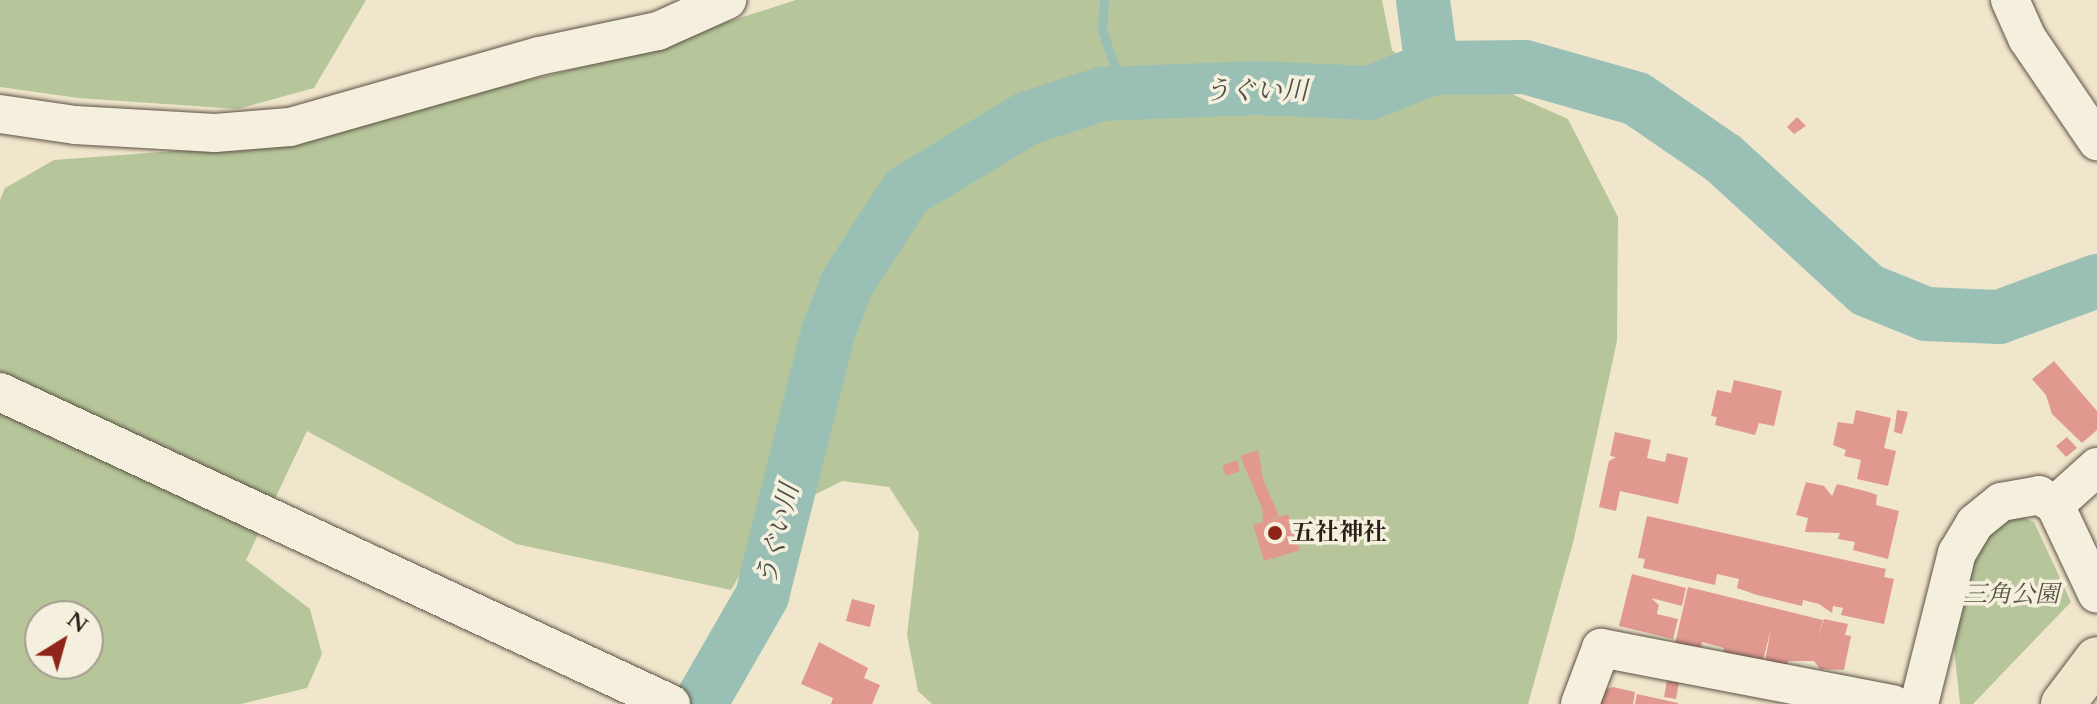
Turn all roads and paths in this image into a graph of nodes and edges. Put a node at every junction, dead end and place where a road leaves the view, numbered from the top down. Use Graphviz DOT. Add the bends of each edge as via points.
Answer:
graph roads {
  1 [pos="727,0"];
  2 [pos="2010,0"];
  3 [pos="0,114"];
  4 [pos="2091,123"];
  5 [pos="0,392"];
  6 [pos="2097,467"];
  7 [pos="2055,505"];
  8 [pos="2097,594"];
  9 [pos="2097,659"];
  10 [pos="671,704"];
  11 [pos="1580,704"];
  12 [pos="1893,704"];
  13 [pos="1919,704"];
  14 [pos="2063,704"];
  1 -- 3 [label="street" via="658,31 525,60 290,127 215,133 75,125"];
  2 -- 4 [label="street" via="2027,38"];
  5 -- 10 [label="street"];
  6 -- 7 [label="street"];
  7 -- 8 [label="street"];
  7 -- 13 [label="street" via="2039,495 2001,502 1975,523 1957,553"];
  9 -- 14 [label="main road"];
  11 -- 12 [label="street" via="1601,648"];
}
